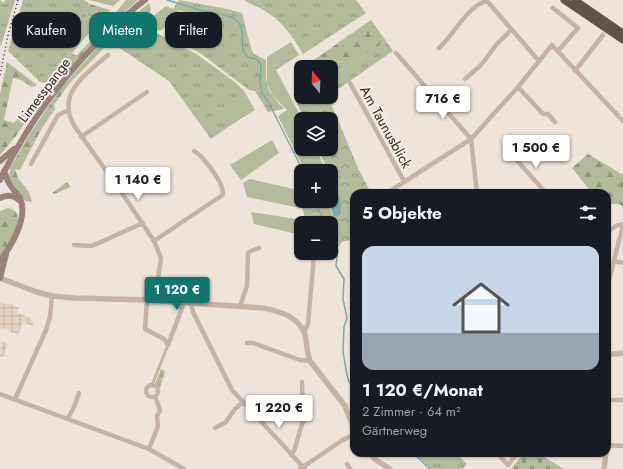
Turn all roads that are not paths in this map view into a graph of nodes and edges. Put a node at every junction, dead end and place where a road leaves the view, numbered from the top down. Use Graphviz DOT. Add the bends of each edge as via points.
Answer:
graph roads {
  1 [pos="564,0"];
  2 [pos="575,0"];
  3 [pos="143,1"];
  4 [pos="553,8"];
  5 [pos="511,30"];
  6 [pos="623,33"];
  7 [pos="603,35"];
  8 [pos="623,40"];
  9 [pos="439,48"];
  10 [pos="558,51"];
  11 [pos="396,53"];
  12 [pos="108,55"];
  13 [pos="539,61"];
  14 [pos="575,71"];
  15 [pos="465,79"];
  16 [pos="350,83"];
  17 [pos="518,86"];
  18 [pos="147,92"];
  19 [pos="67,111"];
  20 [pos="623,121"];
  21 [pos="555,122"];
  22 [pos="81,137"];
  23 [pos="471,139"];
  24 [pos="20,144"];
  25 [pos="194,150"];
  26 [pos="514,156"];
  27 [pos="0,161"];
  28 [pos="31,164"];
  29 [pos="4,172"];
  30 [pos="0,180"];
  31 [pos="404,182"];
  32 [pos="393,189"];
  33 [pos="477,189"];
  34 [pos="543,189"];
  35 [pos="0,198"];
  36 [pos="22,205"];
  37 [pos="143,223"];
  38 [pos="623,224"];
  39 [pos="611,229"];
  40 [pos="154,241"];
  41 [pos="74,245"];
  42 [pos="259,248"];
  43 [pos="6,252"];
  44 [pos="314,260"];
  45 [pos="0,261"];
  46 [pos="614,261"];
  47 [pos="623,263"];
  48 [pos="611,273"];
  49 [pos="0,278"];
  50 [pos="52,296"];
  51 [pos="147,300"];
  52 [pos="155,300"];
  53 [pos="184,303"];
  54 [pos="191,304"];
  55 [pos="240,306"];
  56 [pos="304,332"];
  57 [pos="247,343"];
  58 [pos="168,345"];
  59 [pos="623,353"];
  60 [pos="611,354"];
  61 [pos="310,361"];
  62 [pos="302,382"];
  63 [pos="152,385"];
  64 [pos="79,393"];
  65 [pos="0,394"];
  66 [pos="155,396"];
  67 [pos="15,399"];
  68 [pos="611,400"];
  69 [pos="623,400"];
  70 [pos="243,402"];
  71 [pos="350,415"];
  72 [pos="68,418"];
  73 [pos="215,428"];
  74 [pos="350,436"];
  75 [pos="611,445"];
  76 [pos="623,446"];
  77 [pos="148,450"];
  78 [pos="292,455"];
  79 [pos="373,457"];
  80 [pos="501,457"];
  81 [pos="514,457"];
  82 [pos="606,457"];
  83 [pos="347,464"];
  84 [pos="302,468"];
  85 [pos="184,469"];
  86 [pos="350,469"];
  87 [pos="390,469"];
  88 [pos="604,469"];
  1 -- 8 [label="highway"];
  2 -- 6 [label="highway"];
  3 -- 24 [label="main road, Limesspange" via="100,39 76,65 35,118"];
  4 -- 10 [label="street" via="578,28"];
  5 -- 9 [label="street" via="486,1 465,17"];
  5 -- 13 [label="street"];
  5 -- 15 [label="street" via="481,65"];
  7 -- 14 [label="street"];
  10 -- 13 [label="street" via="552,45"];
  10 -- 14 [label="street"];
  11 -- 23 [label="street"];
  12 -- 19 [label="street" via="74,89 69,98"];
  13 -- 17 [label="street"];
  14 -- 20 [label="street"];
  16 -- 31 [label="street, Am Taunusblick"];
  17 -- 21 [label="street" via="543,114 548,114"];
  17 -- 23 [label="street"];
  18 -- 22 [label="street"];
  19 -- 22 [label="street"];
  19 -- 28 [label="street" via="58,114"];
  22 -- 37 [label="street"];
  23 -- 31 [label="street"];
  23 -- 33 [label="street"];
  24 -- 27 [label="main road"];
  24 -- 29 [label="main road, Limesspange"];
  25 -- 40 [label="street" via="222,186 223,194"];
  26 -- 34 [label="street"];
  29 -- 30 [label="main road, Limesspange"];
  29 -- 36 [label="main road"];
  31 -- 32 [label="street"];
  35 -- 36 [label="main road" via="13,196"];
  36 -- 43 [label="main road" via="22,219"];
  37 -- 40 [label="street"];
  37 -- 41 [label="street" via="92,246"];
  38 -- 39 [label="street"];
  38 -- 46 [label="street"];
  40 -- 52 [label="street" via="161,258"];
  42 -- 55 [label="street" via="248,253 246,286"];
  43 -- 45 [label="main road"];
  43 -- 49 [label="main road"];
  44 -- 56 [label="street" via="308,324"];
  46 -- 47 [label="street"];
  46 -- 48 [label="street"];
  49 -- 50 [label="street"];
  50 -- 51 [label="street"];
  50 -- 67 [label="street" via="46,330"];
  51 -- 52 [label="street"];
  51 -- 58 [label="street" via="145,329 164,339"];
  52 -- 53 [label="street"];
  53 -- 54 [label="street"];
  53 -- 58 [label="street"];
  54 -- 55 [label="street"];
  54 -- 70 [label="street" via="232,390"];
  55 -- 56 [label="street" via="279,312 298,324"];
  56 -- 61 [label="street"];
  57 -- 61 [label="street"];
  58 -- 63 [label="street"];
  59 -- 60 [label="street"];
  61 -- 71 [label="street"];
  62 -- 78 [label="street" via="303,421"];
  63 -- 66 [label="street" via="158,390"];
  63 -- 66 [label="street" via="147,387 146,393"];
  64 -- 72 [label="street"];
  65 -- 67 [label="street"];
  66 -- 77 [label="street" via="160,410 157,416 158,426"];
  67 -- 72 [label="street"];
  68 -- 69 [label="street"];
  70 -- 73 [label="street" via="228,420"];
  70 -- 78 [label="street"];
  72 -- 77 [label="street"];
  74 -- 84 [label="street"];
  75 -- 76 [label="street"];
  77 -- 85 [label="street"];
  78 -- 84 [label="street"];
  79 -- 87 [label="street"];
  80 -- 81 [label="street" via="508,465"];
  82 -- 88 [label="street"];
  83 -- 86 [label="street"];
}
